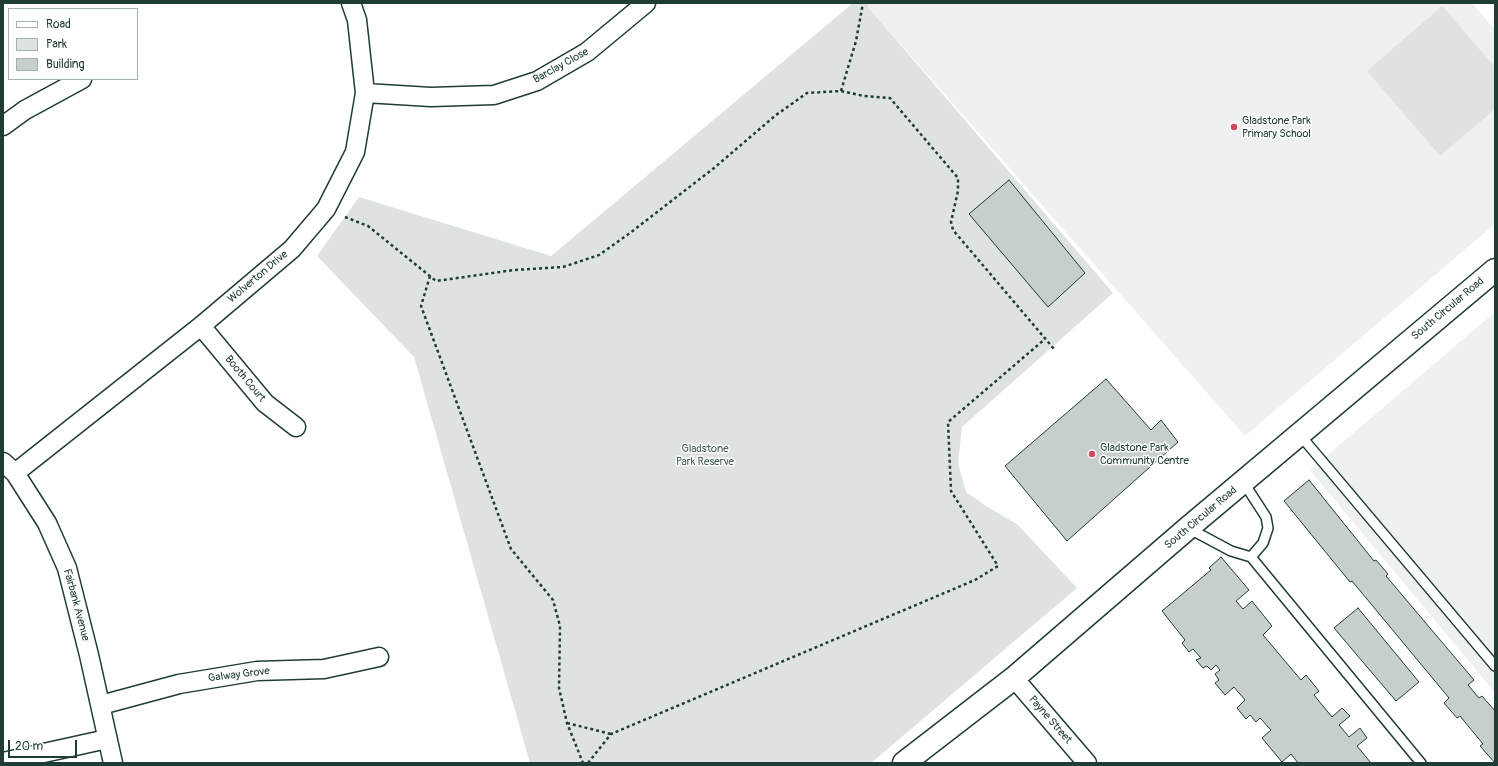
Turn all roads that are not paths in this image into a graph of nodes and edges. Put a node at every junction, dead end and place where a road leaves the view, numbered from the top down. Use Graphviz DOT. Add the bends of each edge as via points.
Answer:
graph roads {
  1 [pos="351,3"];
  2 [pos="646,3"];
  3 [pos="80,80"];
  4 [pos="365,93"];
  5 [pos="3,126"];
  6 [pos="1495,270"];
  7 [pos="201,326"];
  8 [pos="296,426"];
  9 [pos="1300,435"];
  10 [pos="9,468"];
  11 [pos="1244,482"];
  12 [pos="1188,528"];
  13 [pos="1251,557"];
  14 [pos="379,657"];
  15 [pos="1495,666"];
  16 [pos="1014,678"];
  17 [pos="101,705"];
  18 [pos="107,739"];
  19 [pos="3,762"];
  20 [pos="113,763"];
  21 [pos="904,763"];
  22 [pos="1087,763"];
  23 [pos="1421,763"];
  1 -- 4 [label="street, Wolverton Drive" via="357,20"];
  2 -- 4 [label="street, Barclay Close" via="587,52 537,81 494,95 431,98"];
  3 -- 5 [label="street" via="25,110"];
  4 -- 7 [label="street, Wolverton Drive" via="355,152 326,210 292,249"];
  6 -- 9 [label="street, South Circular Road"];
  7 -- 8 [label="street, Booth Court" via="265,403"];
  7 -- 10 [label="street, Wolverton Drive"];
  9 -- 11 [label="street, South Circular Road"];
  9 -- 15 [label="lane"];
  10 -- 17 [label="street, Fairbank Avenue" via="47,524 67,568"];
  11 -- 12 [label="street, South Circular Road"];
  11 -- 13 [label="lane" via="1266,517 1268,528 1263,543"];
  12 -- 13 [label="lane" via="1231,551"];
  12 -- 16 [label="street, South Circular Road"];
  13 -- 23 [label="lane"];
  14 -- 17 [label="street, Galway Grove" via="324,669 257,671 179,684"];
  16 -- 21 [label="street, South Circular Road"];
  16 -- 22 [label="street, Payne Street"];
  17 -- 18 [label="street, Fairbank Avenue"];
  18 -- 19 [label="street"];
  18 -- 20 [label="street, Fairbank Avenue"];
}
